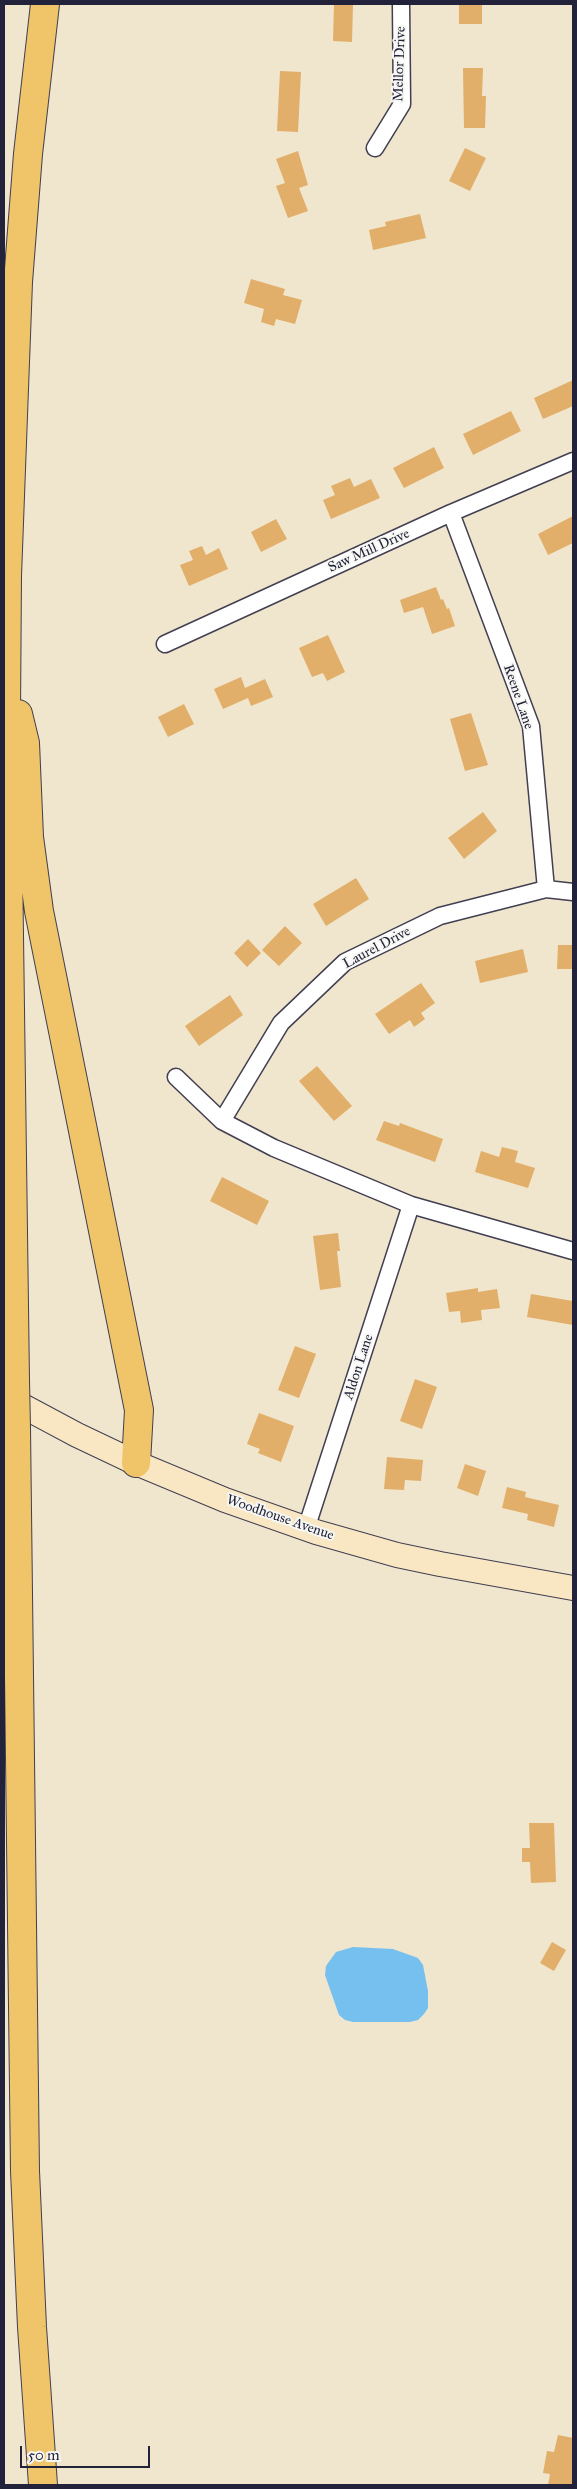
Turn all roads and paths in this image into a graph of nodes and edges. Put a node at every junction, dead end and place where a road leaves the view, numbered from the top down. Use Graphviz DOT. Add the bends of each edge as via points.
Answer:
graph roads {
  1 [pos="45,4"];
  2 [pos="401,4"];
  3 [pos="375,148"];
  4 [pos="573,461"];
  5 [pos="452,513"];
  6 [pos="165,644"];
  7 [pos="6,683"];
  8 [pos="546,889"];
  9 [pos="573,892"];
  10 [pos="176,1077"];
  11 [pos="222,1121"];
  12 [pos="411,1205"];
  13 [pos="573,1251"];
  14 [pos="9,1388"];
  15 [pos="136,1463"];
  16 [pos="306,1529"];
  17 [pos="573,1588"];
  18 [pos="43,2485"];
  1 -- 7 [label="highway" via="18,282"];
  2 -- 3 [label="street, Mellor Drive" via="402,104"];
  4 -- 5 [label="street, Saw Mill Drive"];
  5 -- 6 [label="street, Saw Mill Drive"];
  5 -- 8 [label="street, Reene Lane" via="531,726"];
  7 -- 14 [label="highway"];
  7 -- 15 [label="highway" via="25,743 30,837 41,921 139,1410"];
  8 -- 9 [label="street, Laurel Drive"];
  8 -- 11 [label="street, Laurel Drive" via="440,916 346,962 281,1023"];
  10 -- 11 [label="street"];
  11 -- 12 [label="street" via="274,1148"];
  12 -- 13 [label="street"];
  12 -- 16 [label="street, Aldon Lane"];
  14 -- 15 [label="main road, Woodhouse Avenue" via="77,1435"];
  14 -- 18 [label="highway, bridge" via="16,1428 25,2171"];
  15 -- 16 [label="main road, Woodhouse Avenue"];
  16 -- 17 [label="main road, Woodhouse Avenue" via="396,1555"];
}
